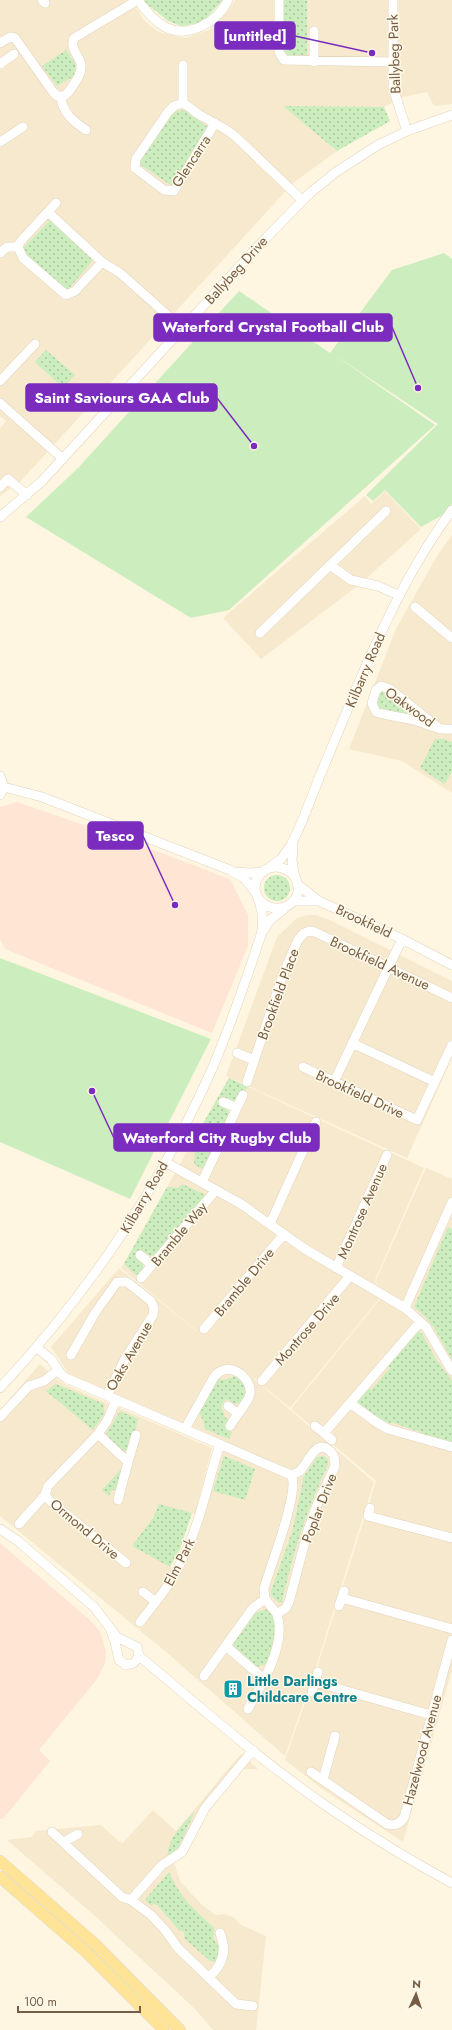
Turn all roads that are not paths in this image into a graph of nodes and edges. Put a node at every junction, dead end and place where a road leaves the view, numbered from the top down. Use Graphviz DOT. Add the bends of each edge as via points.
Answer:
graph roads {
  1 [pos="138,0"];
  2 [pos="228,0"];
  3 [pos="279,0"];
  4 [pos="392,0"];
  5 [pos="314,31"];
  6 [pos="0,43"];
  7 [pos="14,54"];
  8 [pos="314,62"];
  9 [pos="392,62"];
  10 [pos="0,64"];
  11 [pos="183,65"];
  12 [pos="61,96"];
  13 [pos="183,103"];
  14 [pos="452,115"];
  15 [pos="216,123"];
  16 [pos="23,127"];
  17 [pos="86,130"];
  18 [pos="407,131"];
  19 [pos="0,142"];
  20 [pos="302,200"];
  21 [pos="56,203"];
  22 [pos="48,212"];
  23 [pos="18,248"];
  24 [pos="0,253"];
  25 [pos="102,262"];
  26 [pos="183,329"];
  27 [pos="36,344"];
  28 [pos="0,381"];
  29 [pos="0,403"];
  30 [pos="63,459"];
  31 [pos="0,487"];
  32 [pos="27,496"];
  33 [pos="452,510"];
  34 [pos="386,511"];
  35 [pos="0,517"];
  36 [pos="330,564"];
  37 [pos="398,595"];
  38 [pos="415,607"];
  39 [pos="260,633"];
  40 [pos="452,638"];
  41 [pos="440,728"];
  42 [pos="452,730"];
  43 [pos="0,776"];
  44 [pos="2,791"];
  45 [pos="294,840"];
  46 [pos="230,870"];
  47 [pos="266,870"];
  48 [pos="296,882"];
  49 [pos="257,896"];
  50 [pos="319,900"];
  51 [pos="291,903"];
  52 [pos="306,932"];
  53 [pos="261,935"];
  54 [pos="402,939"];
  55 [pos="452,965"];
  56 [pos="388,966"];
  57 [pos="452,998"];
  58 [pos="352,1043"];
  59 [pos="452,1045"];
  60 [pos="237,1053"];
  61 [pos="254,1060"];
  62 [pos="303,1067"];
  63 [pos="247,1082"];
  64 [pos="334,1082"];
  65 [pos="435,1082"];
  66 [pos="243,1095"];
  67 [pos="223,1102"];
  68 [pos="237,1108"];
  69 [pos="316,1122"];
  70 [pos="387,1155"];
  71 [pos="165,1162"];
  72 [pos="202,1182"];
  73 [pos="216,1190"];
  74 [pos="452,1202"];
  75 [pos="443,1221"];
  76 [pos="270,1224"];
  77 [pos="452,1225"];
  78 [pos="284,1234"];
  79 [pos="140,1255"];
  80 [pos="152,1265"];
  81 [pos="336,1268"];
  82 [pos="350,1276"];
  83 [pos="141,1278"];
  84 [pos="404,1308"];
  85 [pos="420,1322"];
  86 [pos="204,1329"];
  87 [pos="37,1348"];
  88 [pos="71,1355"];
  89 [pos="58,1370"];
  90 [pos="452,1371"];
  91 [pos="262,1381"];
  92 [pos="0,1388"];
  93 [pos="107,1396"];
  94 [pos="116,1400"];
  95 [pos="350,1403"];
  96 [pos="228,1406"];
  97 [pos="237,1413"];
  98 [pos="0,1417"];
  99 [pos="230,1426"];
  100 [pos="316,1426"];
  101 [pos="185,1429"];
  102 [pos="324,1433"];
  103 [pos="98,1434"];
  104 [pos="136,1435"];
  105 [pos="332,1440"];
  106 [pos="220,1444"];
  107 [pos="452,1447"];
  108 [pos="128,1462"];
  109 [pos="291,1475"];
  110 [pos="45,1495"];
  111 [pos="118,1500"];
  112 [pos="368,1516"];
  113 [pos="19,1524"];
  114 [pos="0,1528"];
  115 [pos="452,1538"];
  116 [pos="126,1563"];
  117 [pos="143,1592"];
  118 [pos="342,1598"];
  119 [pos="265,1599"];
  120 [pos="156,1602"];
  121 [pos="277,1614"];
  122 [pos="140,1622"];
  123 [pos="110,1628"];
  124 [pos="452,1629"];
  125 [pos="452,1640"];
  126 [pos="130,1644"];
  127 [pos="227,1647"];
  128 [pos="117,1654"];
  129 [pos="139,1656"];
  130 [pos="318,1672"];
  131 [pos="204,1676"];
  132 [pos="264,1679"];
  133 [pos="315,1682"];
  134 [pos="312,1692"];
  135 [pos="248,1709"];
  136 [pos="431,1715"];
  137 [pos="336,1736"];
  138 [pos="253,1750"];
  139 [pos="310,1772"];
  140 [pos="323,1780"];
  141 [pos="52,1832"];
  142 [pos="78,1834"];
  143 [pos="64,1842"];
  144 [pos="0,1861"];
  145 [pos="0,1877"];
  146 [pos="452,1883"];
  147 [pos="131,1900"];
  148 [pos="220,1933"];
  149 [pos="210,1977"];
  150 [pos="253,2006"];
  151 [pos="164,2030"];
  152 [pos="180,2030"];
  1 -- 2 [label="street" via="160,24 182,31 206,23 221,11"];
  1 -- 12 [label="street" via="74,38 73,47 81,60 82,71 69,92"];
  3 -- 8 [label="street" via="281,58 288,61"];
  4 -- 9 [label="street, Ballybeg Park"];
  5 -- 8 [label="street"];
  6 -- 12 [label="street" via="10,37 15,38 51,90"];
  7 -- 10 [label="street"];
  8 -- 9 [label="street"];
  9 -- 18 [label="street, Ballybeg Park" via="394,93"];
  11 -- 13 [label="street"];
  12 -- 17 [label="street" via="63,107 71,118"];
  13 -- 15 [label="street, Glencarra"];
  13 -- 15 [label="street, Glencarra" via="170,109 135,162 137,170 164,190 172,192 176,189"];
  14 -- 18 [label="street, Ballybeg Drive"];
  15 -- 20 [label="street, Glencarra" via="236,137"];
  16 -- 19 [label="street"];
  18 -- 20 [label="street, Ballybeg Drive" via="355,159"];
  20 -- 26 [label="street, Ballybeg Drive"];
  21 -- 22 [label="street"];
  22 -- 23 [label="street" via="20,242"];
  22 -- 25 [label="street"];
  23 -- 24 [label="street" via="7,247"];
  23 -- 25 [label="street" via="23,258 66,296 75,291"];
  25 -- 26 [label="street" via="120,273"];
  26 -- 30 [label="street, Ballybeg Drive"];
  27 -- 28 [label="street"];
  29 -- 30 [label="street"];
  30 -- 32 [label="street, Ballybeg Drive"];
  31 -- 32 [label="street" via="8,478"];
  32 -- 35 [label="street, Ballybeg Drive"];
  33 -- 37 [label="street, Kilbarry Road" via="426,547"];
  34 -- 36 [label="street"];
  36 -- 37 [label="street" via="351,580 378,586"];
  36 -- 39 [label="street"];
  37 -- 45 [label="street, Kilbarry Road"];
  38 -- 40 [label="street"];
  41 -- 41 [label="street, Oakwood" via="390,689 381,686 376,690 372,703 376,712"];
  41 -- 42 [label="street, Oakwood"];
  43 -- 44 [label="street"];
  44 -- 46 [label="street" via="48,799"];
  45 -- 47 [label="street, Kilbarry Road" via="281,859"];
  45 -- 48 [label="street, Kilbarry Road" via="292,860"];
  46 -- 47 [label="street" via="244,873"];
  46 -- 49 [label="street" via="244,878"];
  47 -- 48 [label="street" via="281,867 287,870"];
  47 -- 49 [label="street" via="256,881"];
  48 -- 50 [label="street, Brookfield"];
  48 -- 51 [label="street" via="296,896"];
  49 -- 51 [label="street" via="268,908 275,909"];
  49 -- 53 [label="street, Kilbarry Road" via="263,918"];
  50 -- 51 [label="street, Brookfield"];
  50 -- 54 [label="street, Brookfield"];
  51 -- 53 [label="street, Kilbarry Road" via="270,920"];
  52 -- 56 [label="street, Brookfield Avenue" via="315,932"];
  52 -- 61 [label="street, Brookfield Place" via="301,935 284,972"];
  53 -- 71 [label="street, Kilbarry Road" via="215,1062"];
  54 -- 55 [label="street"];
  54 -- 56 [label="street, Brookfield"];
  56 -- 57 [label="street, Brookfield Avenue"];
  56 -- 58 [label="street, Brookfield"];
  58 -- 64 [label="street, Brookfield"];
  58 -- 65 [label="street"];
  59 -- 65 [label="street"];
  60 -- 61 [label="street"];
  61 -- 63 [label="street, Brookfield Place"];
  62 -- 64 [label="street, Brookfield Drive"];
  64 -- 65 [label="street, Brookfield Drive" via="417,1120"];
  66 -- 68 [label="street"];
  67 -- 68 [label="street"];
  68 -- 72 [label="street"];
  69 -- 76 [label="street"];
  70 -- 81 [label="street, Montrose Avenue"];
  71 -- 72 [label="street"];
  71 -- 87 [label="street, Kilbarry Road" via="134,1218 108,1257"];
  72 -- 73 [label="street"];
  73 -- 76 [label="street"];
  73 -- 80 [label="street, Bramble Way"];
  74 -- 75 [label="street"];
  75 -- 77 [label="street"];
  75 -- 84 [label="street"];
  76 -- 78 [label="street"];
  78 -- 81 [label="street"];
  78 -- 86 [label="street, Bramble Drive"];
  79 -- 80 [label="street"];
  80 -- 83 [label="street, Bramble Way"];
  81 -- 82 [label="street"];
  82 -- 84 [label="street"];
  82 -- 91 [label="street, Montrose Drive"];
  84 -- 85 [label="street"];
  85 -- 90 [label="street" via="426,1327"];
  85 -- 95 [label="street"];
  87 -- 89 [label="street"];
  87 -- 92 [label="street, Kilbarry Road"];
  88 -- 93 [label="street, Oaks Avenue" via="94,1313 117,1282 127,1282 152,1301 153,1315 125,1359"];
  89 -- 93 [label="street" via="66,1378"];
  89 -- 98 [label="street" via="44,1381 29,1386"];
  93 -- 94 [label="street"];
  94 -- 101 [label="street"];
  94 -- 103 [label="street, Ormond Drive"];
  95 -- 102 [label="street"];
  95 -- 107 [label="street" via="388,1428"];
  96 -- 97 [label="street"];
  97 -- 99 [label="street"];
  97 -- 101 [label="street" via="249,1396 250,1388 238,1372 226,1368 212,1381"];
  100 -- 102 [label="street"];
  101 -- 106 [label="street"];
  102 -- 105 [label="street"];
  103 -- 108 [label="street"];
  103 -- 110 [label="street, Ormond Drive" via="48,1486"];
  104 -- 108 [label="street"];
  106 -- 109 [label="street"];
  106 -- 120 [label="street, Elm Park" via="186,1552 176,1573"];
  108 -- 111 [label="street"];
  109 -- 119 [label="street, Poplar Drive" via="294,1481 293,1489 283,1531 264,1589"];
  109 -- 121 [label="street, Poplar Drive" via="301,1470 315,1450 328,1450 335,1458 335,1466 308,1530 289,1604"];
  110 -- 113 [label="street, Ormond Drive"];
  110 -- 116 [label="street, Ormond Drive"];
  112 -- 115 [label="street"];
  114 -- 123 [label="street" via="94,1607"];
  117 -- 120 [label="street"];
  118 -- 124 [label="street"];
  119 -- 121 [label="street"];
  119 -- 127 [label="street" via="255,1606"];
  120 -- 122 [label="street, Elm Park"];
  121 -- 132 [label="street" via="280,1638"];
  123 -- 126 [label="street" via="117,1637"];
  123 -- 128 [label="street"];
  125 -- 136 [label="street, Hazelwood Avenue"];
  126 -- 128 [label="street" via="122,1646"];
  126 -- 129 [label="street" via="137,1647"];
  127 -- 131 [label="street"];
  127 -- 132 [label="street"];
  128 -- 129 [label="street" via="120,1662 126,1665 134,1663"];
  129 -- 138 [label="street"];
  130 -- 133 [label="street"];
  132 -- 135 [label="street"];
  133 -- 134 [label="street"];
  133 -- 136 [label="street"];
  136 -- 140 [label="street, Hazelwood Avenue" via="404,1818 400,1823 387,1824"];
  137 -- 140 [label="street"];
  138 -- 146 [label="street" via="337,1814"];
  138 -- 147 [label="street" via="204,1808 182,1852 162,1865"];
  139 -- 140 [label="street"];
  141 -- 143 [label="street"];
  142 -- 143 [label="street"];
  143 -- 147 [label="street" via="122,1897"];
  144 -- 152 [label="main road" via="95,1944"];
  145 -- 151 [label="main road" via="86,1952"];
  147 -- 149 [label="street" via="151,1915 166,1930 178,1948"];
  148 -- 149 [label="street" via="224,1943 222,1958 220,1965"];
  149 -- 150 [label="street" via="236,2004"];
}
